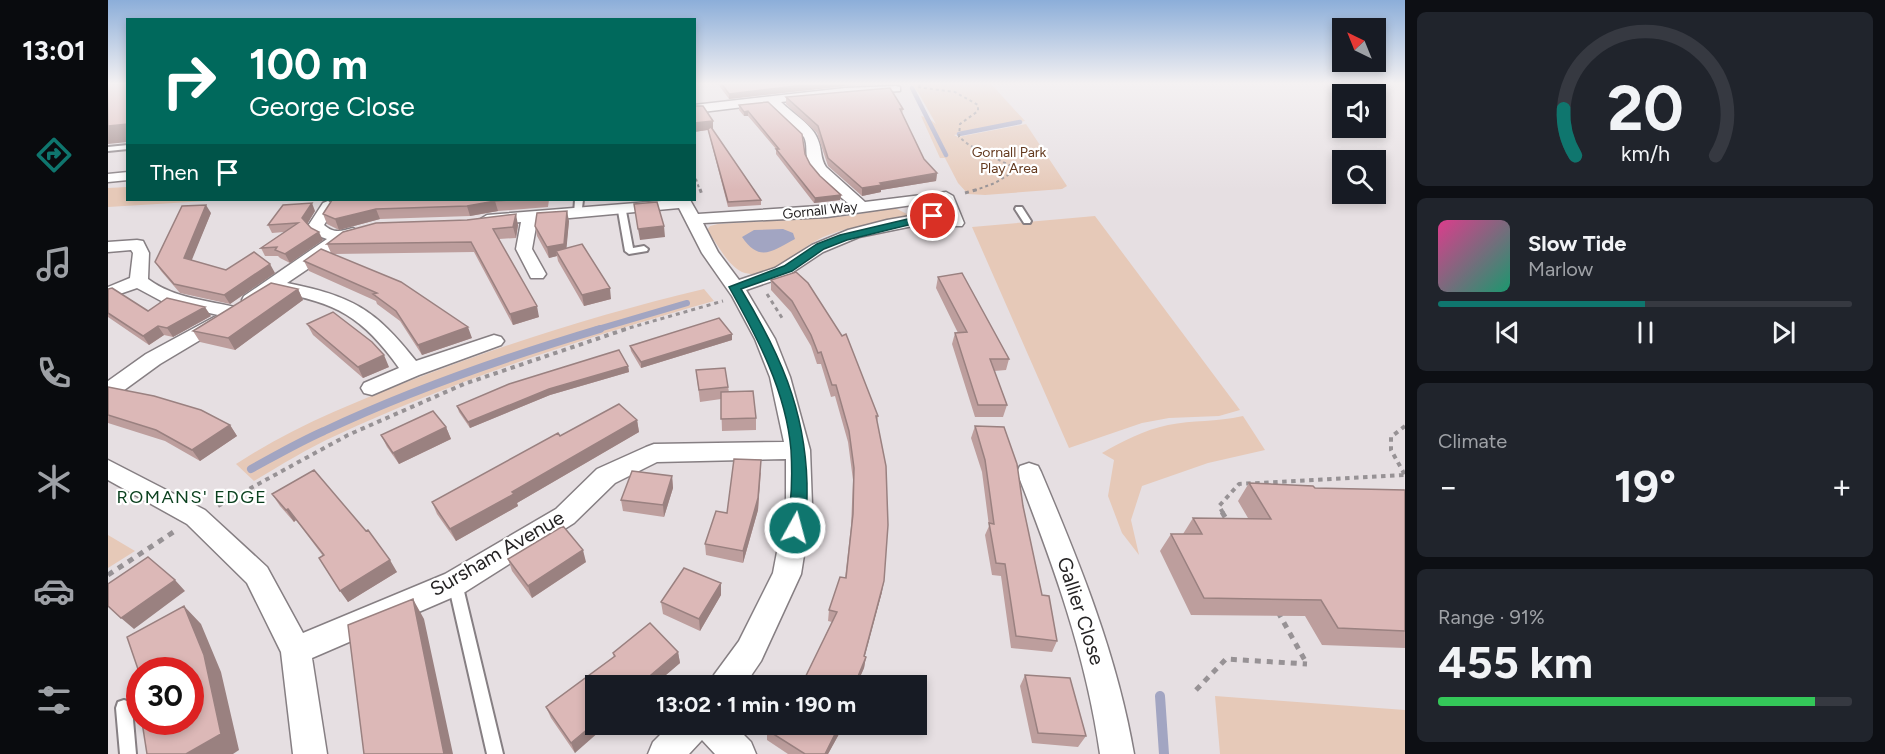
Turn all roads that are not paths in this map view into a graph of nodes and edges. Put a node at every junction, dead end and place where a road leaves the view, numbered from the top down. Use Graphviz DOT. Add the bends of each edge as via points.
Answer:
graph roads {
  1 [pos="792,119"];
  2 [pos="126,147"];
  3 [pos="108,149"];
  4 [pos="126,176"];
  5 [pos="108,178"];
  6 [pos="328,206"];
  7 [pos="860,206"];
  8 [pos="579,207"];
  9 [pos="1019,209"];
  10 [pos="692,210"];
  11 [pos="622,211"];
  12 [pos="530,216"];
  13 [pos="1027,222"];
  14 [pos="470,223"];
  15 [pos="368,228"];
  16 [pos="340,238"];
  17 [pos="108,247"];
  18 [pos="644,249"];
  19 [pos="537,274"];
  20 [pos="140,281"];
  21 [pos="273,286"];
  22 [pos="745,288"];
  23 [pos="108,293"];
  24 [pos="232,312"];
  25 [pos="494,341"];
  26 [pos="412,370"];
  27 [pos="372,388"];
  28 [pos="108,391"];
  29 [pos="798,450"];
  30 [pos="108,469"];
  31 [pos="1029,472"];
  32 [pos="455,583"];
  33 [pos="296,650"];
  34 [pos="733,675"];
  35 [pos="124,708"];
  36 [pos="684,735"];
  37 [pos="720,735"];
  38 [pos="128,754"];
  39 [pos="310,754"];
  40 [pos="495,754"];
  41 [pos="665,754"];
  42 [pos="739,754"];
  43 [pos="1117,754"];
  1 -- 7 [label="street" via="813,142 810,151 816,165"];
  2 -- 3 [label="lane"];
  4 -- 5 [label="street"];
  6 -- 16 [label="street" via="316,226"];
  7 -- 10 [label="street, Gornall Way" via="828,212"];
  7 -- 22 [label="street, Gornall Way" via="946,196 955,218 913,219 844,238 820,246 788,268"];
  8 -- 11 [label="street, Gornall Way"];
  8 -- 12 [label="street, Gornall Way"];
  9 -- 13 [label="lane"];
  10 -- 11 [label="street, Gornall Way"];
  10 -- 22 [label="street" via="710,253"];
  11 -- 18 [label="lane" via="629,251"];
  12 -- 14 [label="street, Gornall Way"];
  12 -- 19 [label="street" via="524,249"];
  15 -- 16 [label="street"];
  16 -- 21 [label="street"];
  17 -- 20 [label="street" via="137,245 141,253"];
  20 -- 23 [label="street"];
  20 -- 24 [label="street" via="151,291 169,298"];
  21 -- 24 [label="street"];
  21 -- 26 [label="street" via="303,291 351,308 382,331"];
  22 -- 29 [label="street" via="780,377"];
  24 -- 28 [label="street"];
  25 -- 26 [label="street"];
  26 -- 27 [label="street"];
  29 -- 32 [label="street, Sursham Avenue" via="654,453 606,476 565,516"];
  29 -- 34 [label="street" via="799,505 787,574 750,651"];
  30 -- 33 [label="street" via="196,518 257,575"];
  31 -- 43 [label="street, Gallier Close" via="1100,662"];
  32 -- 33 [label="street, Sursham Avenue"];
  32 -- 40 [label="lane"];
  33 -- 39 [label="street"];
  35 -- 38 [label="lane"];
  36 -- 41 [label="street"];
  37 -- 42 [label="street"];
}
